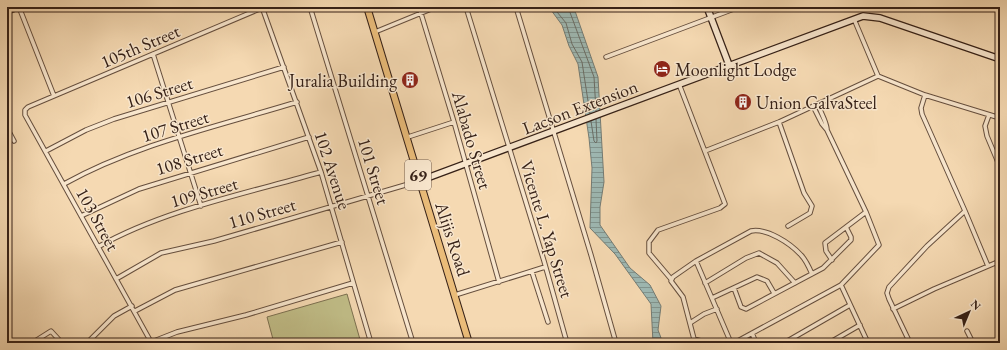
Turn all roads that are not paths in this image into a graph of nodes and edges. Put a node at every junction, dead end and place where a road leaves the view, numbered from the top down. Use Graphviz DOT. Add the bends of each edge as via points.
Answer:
graph roads {
  1 [pos="18,7"];
  2 [pos="263,7"];
  3 [pos="310,7"];
  4 [pos="367,7"];
  5 [pos="418,7"];
  6 [pos="436,7"];
  7 [pos="466,7"];
  8 [pos="516,7"];
  9 [pos="707,7"];
  10 [pos="739,7"];
  11 [pos="7,11"];
  12 [pos="420,12"];
  13 [pos="711,17"];
  14 [pos="854,18"];
  15 [pos="375,32"];
  16 [pos="153,54"];
  17 [pos="606,57"];
  18 [pos="1000,59"];
  19 [pos="729,65"];
  20 [pos="284,67"];
  21 [pos="878,76"];
  22 [pos="679,84"];
  23 [pos="925,95"];
  24 [pos="54,96"];
  25 [pos="169,102"];
  26 [pos="297,102"];
  27 [pos="818,104"];
  28 [pos="813,106"];
  29 [pos="26,109"];
  30 [pos="989,115"];
  31 [pos="1000,118"];
  32 [pos="454,122"];
  33 [pos="779,122"];
  34 [pos="7,128"];
  35 [pos="828,130"];
  36 [pos="553,132"];
  37 [pos="309,137"];
  38 [pos="408,137"];
  39 [pos="180,138"];
  40 [pos="14,141"];
  41 [pos="509,148"];
  42 [pos="46,151"];
  43 [pos="705,151"];
  44 [pos="466,164"];
  45 [pos="1000,167"];
  46 [pos="190,172"];
  47 [pos="321,172"];
  48 [pos="419,181"];
  49 [pos="64,184"];
  50 [pos="367,195"];
  51 [pos="201,206"];
  52 [pos="332,207"];
  53 [pos="965,211"];
  54 [pos="866,212"];
  55 [pos="81,216"];
  56 [pos="788,226"];
  57 [pos="846,227"];
  58 [pos="342,242"];
  59 [pos="98,247"];
  60 [pos="832,260"];
  61 [pos="696,261"];
  62 [pos="1000,261"];
  63 [pos="988,266"];
  64 [pos="545,267"];
  65 [pos="532,272"];
  66 [pos="812,274"];
  67 [pos="116,279"];
  68 [pos="671,279"];
  69 [pos="499,282"];
  70 [pos="705,283"];
  71 [pos="795,283"];
  72 [pos="353,284"];
  73 [pos="841,285"];
  74 [pos="734,288"];
  75 [pos="774,293"];
  76 [pos="455,295"];
  77 [pos="712,298"];
  78 [pos="850,305"];
  79 [pos="132,306"];
  80 [pos="716,309"];
  81 [pos="893,309"];
  82 [pos="135,310"];
  83 [pos="548,322"];
  84 [pos="690,323"];
  85 [pos="860,325"];
  86 [pos="967,331"];
  87 [pos="752,333"];
  88 [pos="150,342"];
  89 [pos="32,343"];
  90 [pos="62,343"];
  91 [pos="87,343"];
  92 [pos="371,343"];
  93 [pos="413,343"];
  94 [pos="469,343"];
  95 [pos="567,343"];
  96 [pos="616,343"];
  97 [pos="708,343"];
  98 [pos="733,343"];
  99 [pos="756,343"];
  100 [pos="784,343"];
  101 [pos="829,343"];
  102 [pos="868,343"];
  103 [pos="910,343"];
  104 [pos="973,343"];
  1 -- 11 [label="main road"];
  1 -- 24 [label="street"];
  2 -- 16 [label="street, 105th Street"];
  2 -- 20 [label="street, 102 Avenue"];
  3 -- 50 [label="street, 101 Street"];
  4 -- 15 [label="main road, Alijis Road / 69"];
  5 -- 12 [label="street, Alabado Street"];
  6 -- 12 [label="street"];
  7 -- 41 [label="street, Vicente L. Yap Street"];
  8 -- 36 [label="street"];
  9 -- 13 [label="main road"];
  10 -- 13 [label="street"];
  12 -- 15 [label="street"];
  12 -- 32 [label="street, Alabado Street"];
  13 -- 17 [label="street"];
  13 -- 19 [label="main road"];
  14 -- 18 [label="main road, Lacson Extension" via="874,16"];
  14 -- 19 [label="main road, Lacson Extension"];
  14 -- 21 [label="street"];
  15 -- 38 [label="main road, Alijis Road / 69"];
  16 -- 24 [label="street, 105th Street"];
  16 -- 25 [label="street"];
  19 -- 22 [label="main road, Lacson Extension"];
  20 -- 25 [label="street, 106 Street"];
  20 -- 26 [label="street, 102 Avenue"];
  21 -- 23 [label="street"];
  21 -- 27 [label="street"];
  22 -- 36 [label="main road, Lacson Extension"];
  22 -- 43 [label="street"];
  23 -- 30 [label="street"];
  23 -- 53 [label="street" via="922,114"];
  24 -- 29 [label="street, 105th Street"];
  25 -- 39 [label="street"];
  25 -- 42 [label="street, 106 Street" via="98,125"];
  26 -- 37 [label="street, 102 Avenue"];
  26 -- 39 [label="street, 107 Street"];
  27 -- 28 [label="street"];
  27 -- 35 [label="street"];
  28 -- 33 [label="street"];
  28 -- 35 [label="street"];
  29 -- 42 [label="street, 103 Street" via="25,114"];
  30 -- 31 [label="street"];
  30 -- 45 [label="street" via="984,126 986,136"];
  32 -- 38 [label="street"];
  32 -- 44 [label="street, Alabado Street"];
  33 -- 43 [label="street"];
  33 -- 56 [label="street" via="804,193 812,206 810,213"];
  34 -- 40 [label="street"];
  35 -- 54 [label="street"];
  36 -- 41 [label="main road, Lacson Extension"];
  36 -- 96 [label="street"];
  37 -- 46 [label="street, 108 Street"];
  37 -- 47 [label="street, 102 Avenue"];
  38 -- 48 [label="main road, Alijis Road / 69"];
  39 -- 46 [label="street"];
  39 -- 49 [label="street, 107 Street" via="113,160"];
  41 -- 44 [label="main road, Lacson Extension"];
  41 -- 64 [label="street, Vicente L. Yap Street"];
  42 -- 49 [label="street, 103 Street"];
  43 -- 68 [label="street" via="725,204 658,230 649,242 649,253"];
  44 -- 48 [label="main road, Lacson Extension"];
  44 -- 69 [label="street, Alabado Street"];
  46 -- 51 [label="street"];
  46 -- 55 [label="street, 108 Street" via="126,194"];
  47 -- 51 [label="street, 109 Street"];
  47 -- 52 [label="street, 102 Avenue"];
  48 -- 50 [label="street, 110 Street"];
  48 -- 76 [label="main road, Alijis Road / 69"];
  49 -- 55 [label="street, 103 Street"];
  50 -- 52 [label="street, 110 Street"];
  50 -- 93 [label="street, 101 Street"];
  51 -- 59 [label="street, 109 Street" via="135,228"];
  52 -- 58 [label="street, 102 Avenue"];
  52 -- 67 [label="street, 110 Street" via="214,241 161,253"];
  53 -- 63 [label="street"];
  53 -- 81 [label="street" via="892,283 887,293"];
  54 -- 57 [label="street"];
  54 -- 73 [label="street" via="879,245"];
  55 -- 59 [label="street, 103 Street"];
  57 -- 60 [label="street" via="851,240"];
  57 -- 60 [label="street" via="825,243 826,251"];
  58 -- 72 [label="street, 102 Avenue"];
  58 -- 82 [label="street" via="175,290"];
  59 -- 67 [label="street, 103 Street"];
  60 -- 66 [label="street"];
  61 -- 66 [label="street" via="751,230 759,229 801,254"];
  61 -- 68 [label="street"];
  61 -- 70 [label="street"];
  62 -- 63 [label="street"];
  63 -- 81 [label="street"];
  64 -- 65 [label="street"];
  64 -- 95 [label="street, Vicente L. Yap Street"];
  65 -- 69 [label="street"];
  65 -- 83 [label="street"];
  66 -- 71 [label="street"];
  67 -- 79 [label="street, 103 Street"];
  68 -- 84 [label="street" via="683,298"];
  69 -- 76 [label="street"];
  70 -- 71 [label="street" via="759,253 777,263"];
  70 -- 77 [label="street"];
  71 -- 75 [label="street"];
  72 -- 88 [label="street" via="177,332"];
  72 -- 92 [label="street, 102 Avenue"];
  73 -- 78 [label="street"];
  73 -- 87 [label="street"];
  74 -- 75 [label="street" via="753,278 761,278 769,283"];
  74 -- 75 [label="street" via="741,307 746,309"];
  74 -- 77 [label="street"];
  76 -- 94 [label="main road, Alijis Road / 69"];
  77 -- 80 [label="street"];
  78 -- 85 [label="street"];
  78 -- 100 [label="street"];
  79 -- 82 [label="street, 103 Street"];
  79 -- 91 [label="street" via="109,320"];
  80 -- 84 [label="street"];
  80 -- 98 [label="street"];
  81 -- 103 [label="street"];
  82 -- 88 [label="street, 103 Street"];
  84 -- 97 [label="street" via="694,339"];
  85 -- 101 [label="street"];
  85 -- 102 [label="street"];
  86 -- 104 [label="street"];
  87 -- 98 [label="street"];
  87 -- 99 [label="street"];
  89 -- 90 [label="street" via="51,331"];
}
